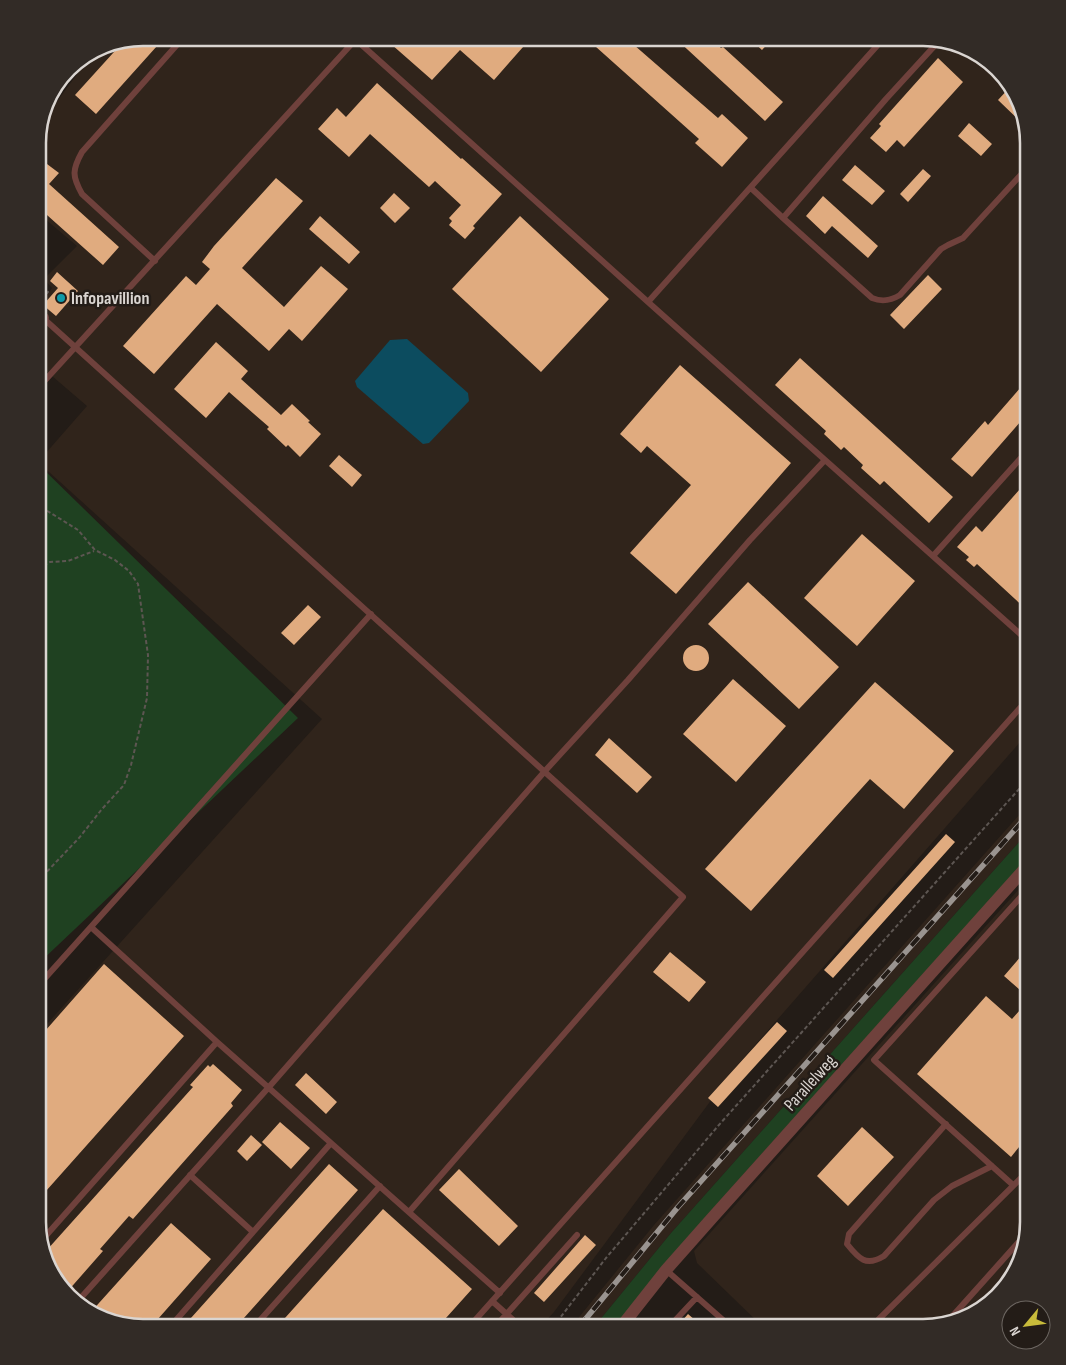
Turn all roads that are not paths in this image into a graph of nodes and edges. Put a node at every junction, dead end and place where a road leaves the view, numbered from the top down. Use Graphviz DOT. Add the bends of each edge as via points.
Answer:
graph roads {
  1 [pos="176,46"];
  2 [pos="349,46"];
  3 [pos="365,46"];
  4 [pos="877,46"];
  5 [pos="934,47"];
  6 [pos="1020,176"];
  7 [pos="751,188"];
  8 [pos="783,218"];
  9 [pos="155,261"];
  10 [pos="648,302"];
  11 [pos="46,321"];
  12 [pos="75,348"];
  13 [pos="46,379"];
  14 [pos="1020,459"];
  15 [pos="825,460"];
  16 [pos="933,556"];
  17 [pos="370,614"];
  18 [pos="1020,634"];
  19 [pos="1020,708"];
  20 [pos="545,771"];
  21 [pos="1020,874"];
  22 [pos="1020,898"];
  23 [pos="91,927"];
  24 [pos="46,977"];
  25 [pos="218,1042"];
  26 [pos="268,1087"];
  27 [pos="946,1124"];
  28 [pos="332,1143"];
  29 [pos="992,1166"];
  30 [pos="190,1175"];
  31 [pos="1020,1178"];
  32 [pos="1013,1185"];
  33 [pos="380,1186"];
  34 [pos="410,1212"];
  35 [pos="253,1232"];
  36 [pos="47,1234"];
  37 [pos="577,1235"];
  38 [pos="1017,1244"];
  39 [pos="666,1270"];
  40 [pos="500,1293"];
  41 [pos="82,1297"];
  42 [pos="697,1297"];
  43 [pos="492,1301"];
  44 [pos="956,1312"];
  45 [pos="507,1314"];
  46 [pos="178,1319"];
  47 [pos="262,1319"];
  48 [pos="477,1319"];
  49 [pos="503,1319"];
  50 [pos="512,1319"];
  51 [pos="629,1319"];
  52 [pos="678,1319"];
  53 [pos="721,1319"];
  54 [pos="880,1319"];
  1 -- 9 [label="lane" via="82,152 73,173 82,194"];
  2 -- 9 [label="lane"];
  3 -- 10 [label="lane"];
  4 -- 7 [label="lane"];
  5 -- 8 [label="lane"];
  6 -- 8 [label="lane" via="963,238 941,249 900,295 885,301 872,298"];
  7 -- 8 [label="lane"];
  7 -- 10 [label="lane"];
  9 -- 12 [label="lane"];
  10 -- 15 [label="lane"];
  11 -- 12 [label="lane"];
  12 -- 13 [label="lane"];
  12 -- 17 [label="lane"];
  14 -- 16 [label="lane"];
  15 -- 16 [label="lane"];
  15 -- 20 [label="lane"];
  16 -- 18 [label="lane"];
  17 -- 20 [label="lane"];
  17 -- 23 [label="lane"];
  19 -- 40 [label="lane"];
  20 -- 26 [label="lane"];
  20 -- 34 [label="lane" via="683,897"];
  21 -- 39 [label="street, Parallelweg"];
  22 -- 27 [label="lane" via="874,1060"];
  23 -- 24 [label="lane"];
  23 -- 25 [label="lane"];
  25 -- 26 [label="lane"];
  25 -- 36 [label="lane"];
  26 -- 28 [label="lane"];
  26 -- 30 [label="lane"];
  27 -- 29 [label="lane"];
  27 -- 29 [label="lane" via="849,1234 847,1244 855,1253 865,1261 875,1262 934,1200 952,1186"];
  28 -- 33 [label="lane"];
  28 -- 35 [label="lane"];
  29 -- 32 [label="lane"];
  30 -- 35 [label="lane"];
  30 -- 41 [label="lane"];
  31 -- 32 [label="lane"];
  32 -- 54 [label="lane"];
  33 -- 34 [label="lane"];
  33 -- 47 [label="lane"];
  34 -- 40 [label="lane"];
  35 -- 46 [label="lane"];
  37 -- 45 [label="lane"];
  38 -- 44 [label="lane"];
  39 -- 42 [label="lane"];
  39 -- 51 [label="street, Parallelweg"];
  40 -- 43 [label="lane"];
  42 -- 52 [label="lane"];
  42 -- 53 [label="lane"];
  43 -- 45 [label="lane"];
  43 -- 48 [label="lane"];
  45 -- 49 [label="lane"];
  45 -- 50 [label="lane"];
}
